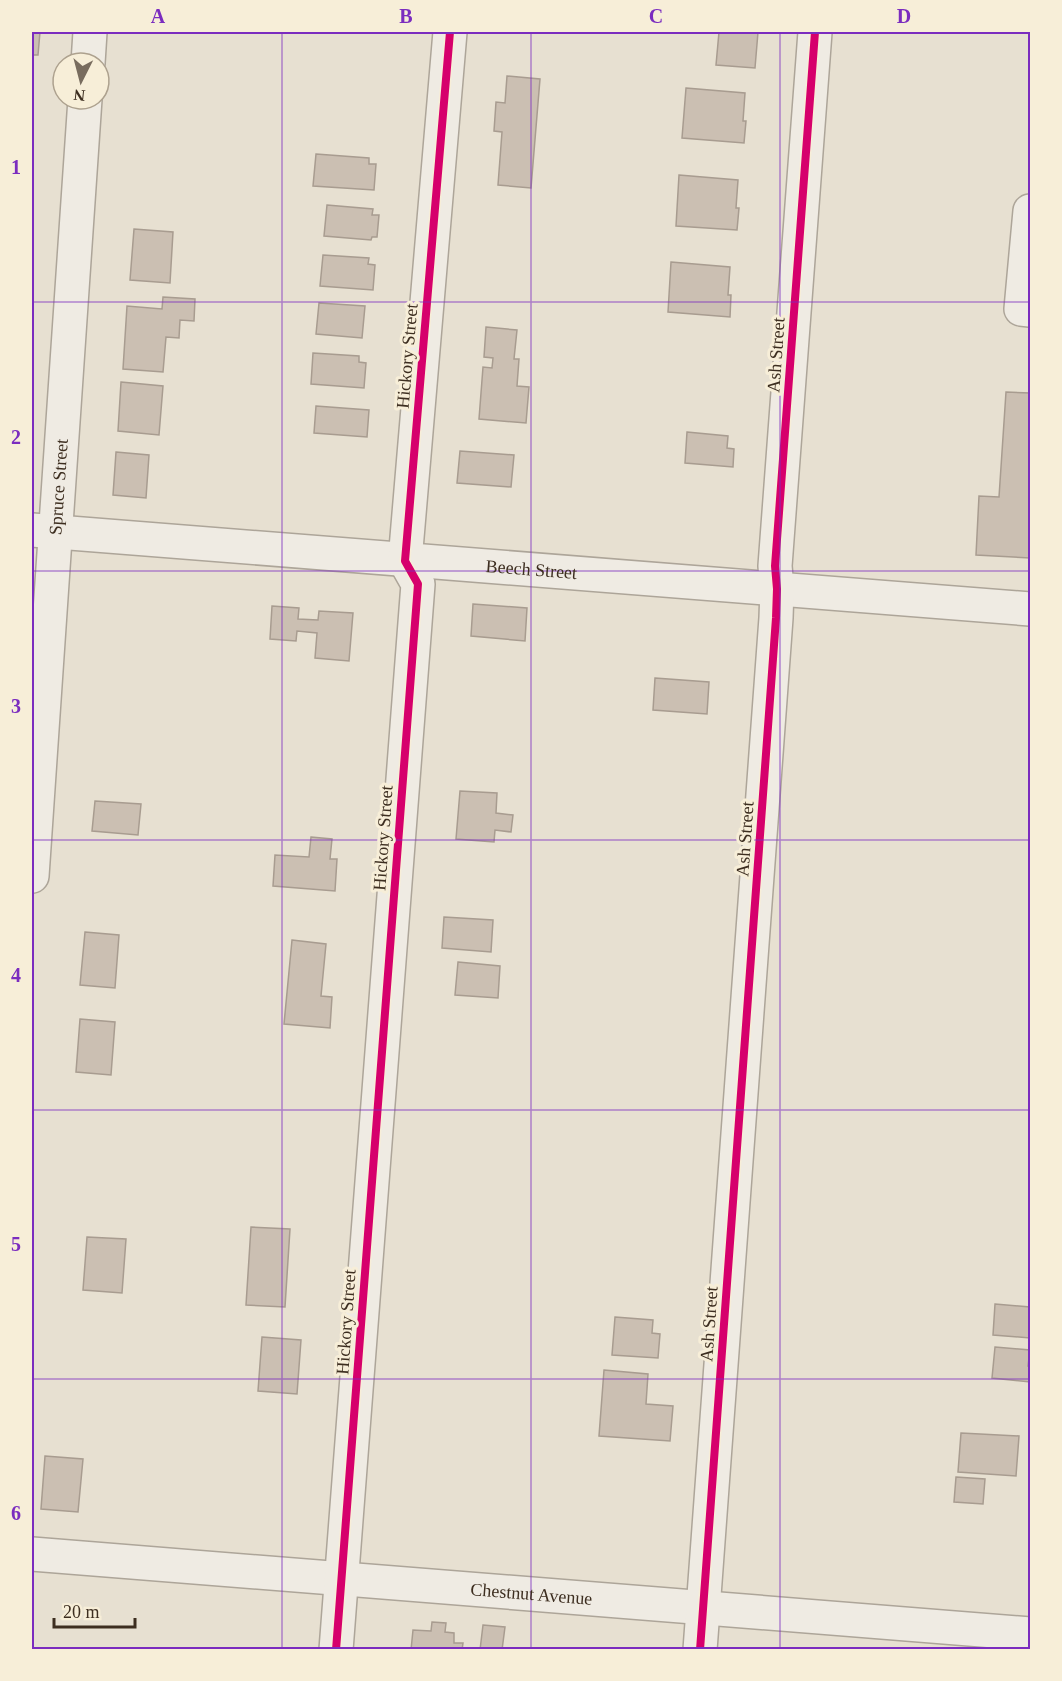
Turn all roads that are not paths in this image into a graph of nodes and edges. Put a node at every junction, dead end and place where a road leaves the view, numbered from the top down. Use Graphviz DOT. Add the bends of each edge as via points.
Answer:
graph roads {
  1 [pos="90,32"];
  2 [pos="450,32"];
  3 [pos="815,32"];
  4 [pos="89,51"];
  5 [pos="84,111"];
  6 [pos="1030,211"];
  7 [pos="1030,310"];
  8 [pos="43,531"];
  9 [pos="405,561"];
  10 [pos="777,589"];
  11 [pos="1030,609"];
  12 [pos="32,876"];
  13 [pos="32,1554"];
  14 [pos="342,1579"];
  15 [pos="703,1608"];
  16 [pos="1030,1634"];
  17 [pos="336,1650"];
  18 [pos="700,1650"];
  1 -- 4 [label="street"];
  2 -- 9 [label="street, Hickory Street"];
  3 -- 10 [label="street, Ash Street" via="775,566"];
  5 -- 8 [label="street, Spruce Street"];
  6 -- 7 [label="street" via="1022,309"];
  8 -- 9 [label="street, Beech Street"];
  8 -- 12 [label="street, Spruce Street"];
  9 -- 10 [label="street, Beech Street"];
  9 -- 14 [label="street, Hickory Street" via="418,584"];
  10 -- 11 [label="street, Beech Street"];
  10 -- 15 [label="street, Ash Street"];
  13 -- 14 [label="street, Chestnut Avenue"];
  14 -- 15 [label="street, Chestnut Avenue"];
  14 -- 17 [label="street, Hickory Street"];
  15 -- 16 [label="street, Chestnut Avenue"];
  15 -- 18 [label="street, Ash Street"];
}
